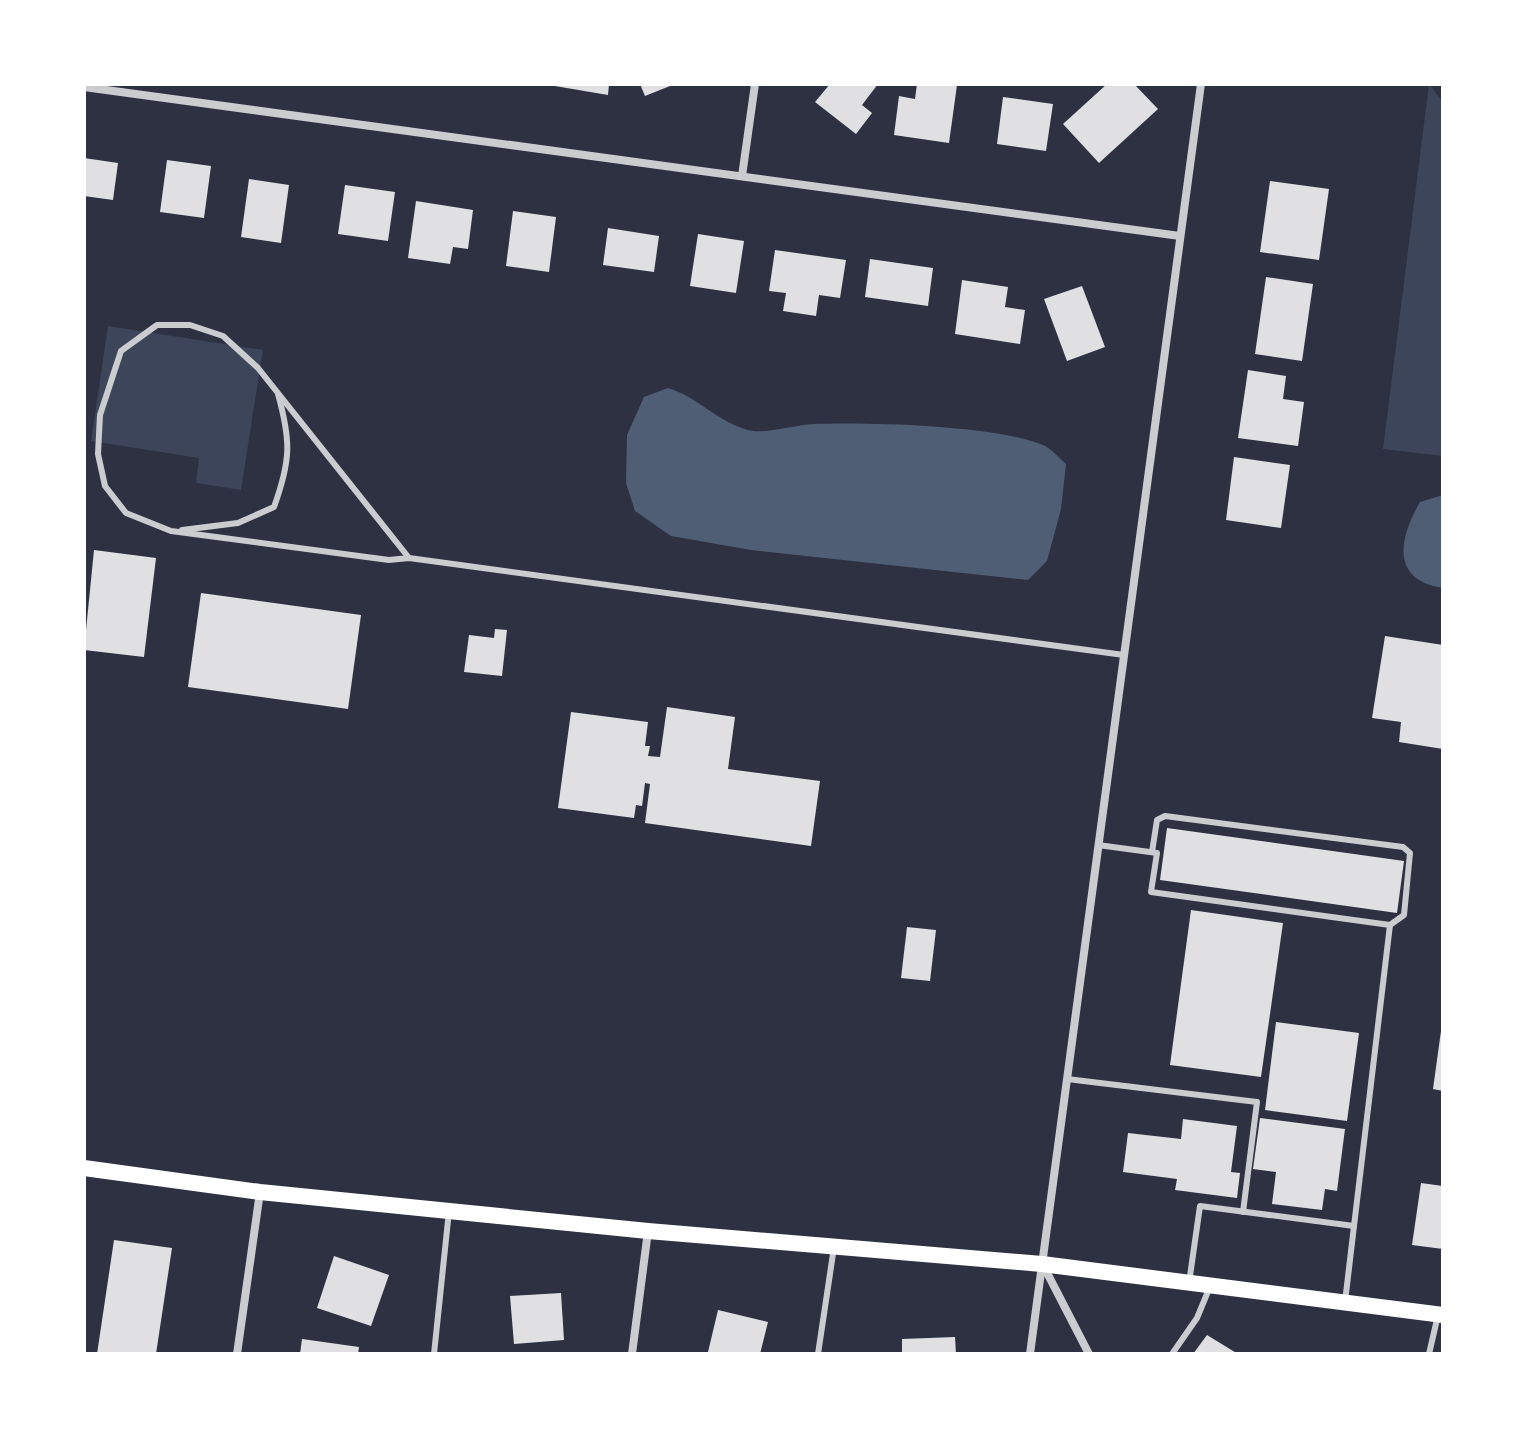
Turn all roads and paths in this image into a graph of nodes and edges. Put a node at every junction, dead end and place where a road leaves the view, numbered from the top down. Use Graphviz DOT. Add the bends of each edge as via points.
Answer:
graph roads {
  1 [pos="755,84"];
  2 [pos="1201,84"];
  3 [pos="84,87"];
  4 [pos="742,176"];
  5 [pos="1180,236"];
  6 [pos="277,392"];
  7 [pos="171,531"];
  8 [pos="409,558"];
  9 [pos="1124,655"];
  10 [pos="1098,845"];
  11 [pos="1152,852"];
  12 [pos="1390,925"];
  13 [pos="1067,1079"];
  14 [pos="84,1168"];
  15 [pos="260,1192"];
  16 [pos="449,1211"];
  17 [pos="1243,1212"];
  18 [pos="1354,1226"];
  19 [pos="648,1231"];
  20 [pos="834,1247"];
  21 [pos="1042,1264"];
  22 [pos="1189,1283"];
  23 [pos="1211,1285"];
  24 [pos="1345,1302"];
  25 [pos="1441,1314"];
  26 [pos="237,1354"];
  27 [pos="434,1354"];
  28 [pos="632,1354"];
  29 [pos="818,1354"];
  30 [pos="1030,1354"];
  31 [pos="1089,1354"];
  32 [pos="1172,1354"];
  33 [pos="1429,1354"];
  1 -- 4 [label="street"];
  2 -- 5 [label="street"];
  3 -- 4 [label="street"];
  4 -- 5 [label="street"];
  5 -- 9 [label="street"];
  6 -- 7 [label="lane" via="290,448 274,507 238,523"];
  6 -- 7 [label="lane" via="223,336 190,325 157,325 121,351 100,415 98,454 105,486 126,513"];
  6 -- 8 [label="lane"];
  7 -- 8 [label="lane" via="389,560"];
  8 -- 9 [label="lane"];
  9 -- 10 [label="street"];
  10 -- 11 [label="lane"];
  10 -- 13 [label="street"];
  11 -- 12 [label="lane" via="1157,853 1151,892"];
  11 -- 12 [label="lane" via="1157,820 1165,816 1403,847 1411,862 1404,915"];
  12 -- 18 [label="lane"];
  13 -- 17 [label="lane" via="1257,1102"];
  13 -- 21 [label="street"];
  14 -- 15 [label="main road"];
  15 -- 16 [label="main road"];
  15 -- 26 [label="street"];
  16 -- 19 [label="main road"];
  16 -- 27 [label="lane"];
  17 -- 18 [label="lane"];
  17 -- 22 [label="lane" via="1200,1206"];
  18 -- 24 [label="lane"];
  19 -- 20 [label="main road"];
  19 -- 28 [label="street"];
  20 -- 21 [label="main road"];
  20 -- 29 [label="lane"];
  21 -- 22 [label="main road"];
  21 -- 30 [label="street"];
  21 -- 31 [label="street"];
  22 -- 23 [label="main road"];
  23 -- 24 [label="main road"];
  23 -- 32 [label="lane" via="1197,1318"];
  24 -- 25 [label="main road"];
  25 -- 33 [label="lane"];
}
